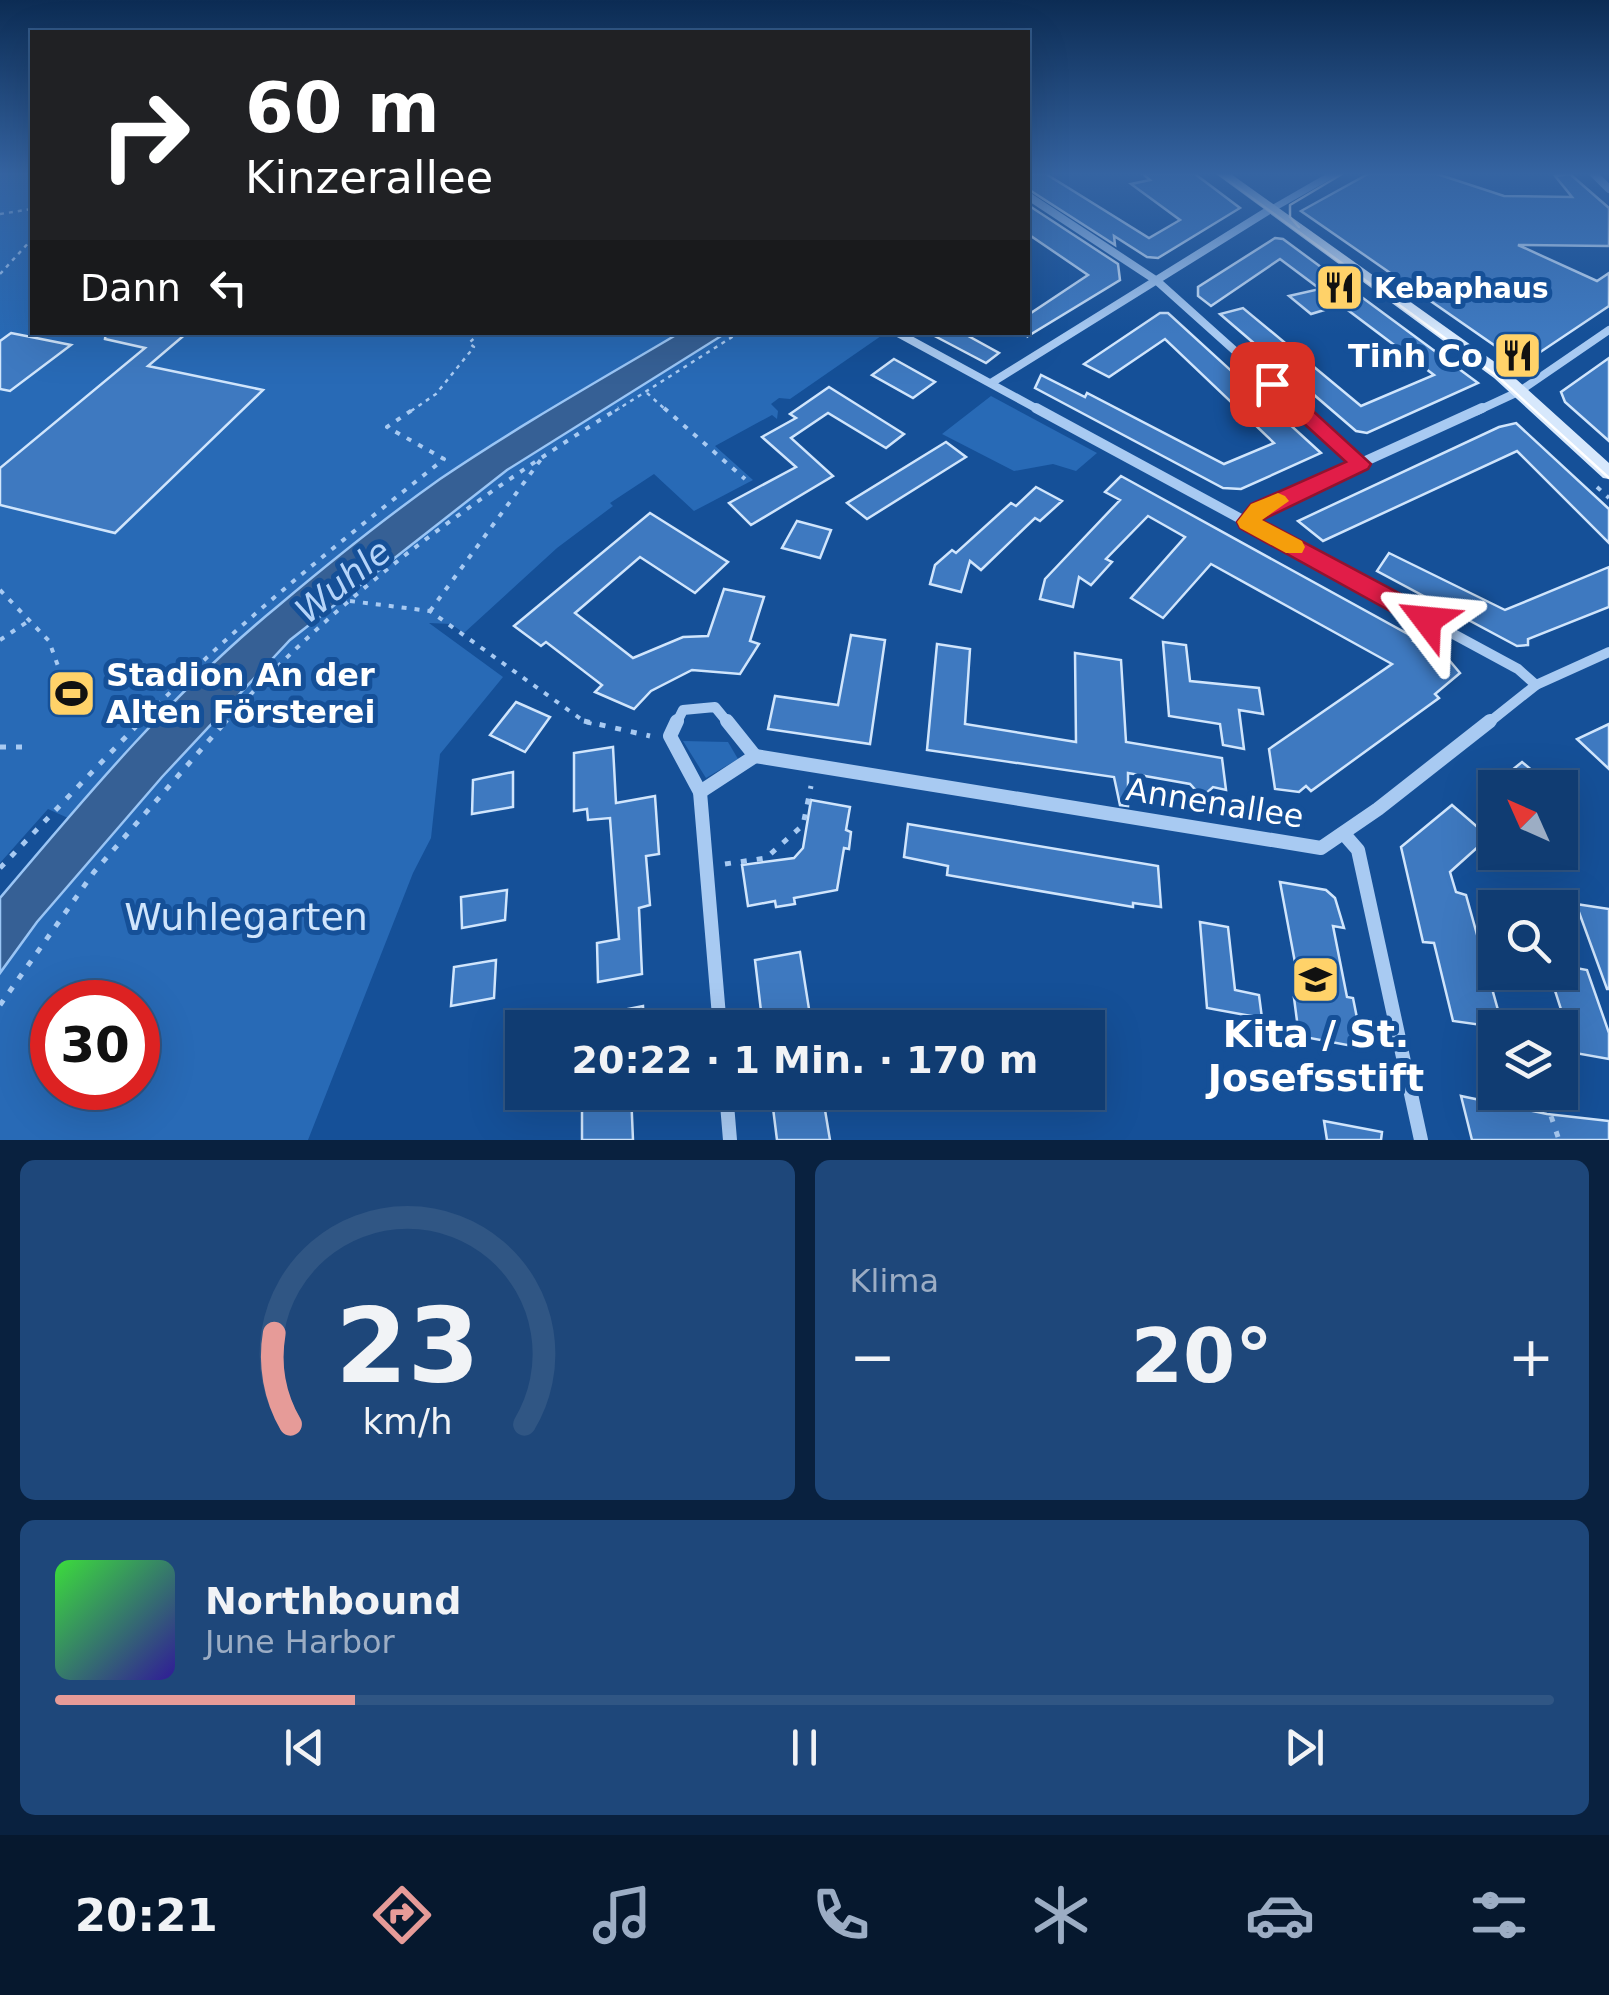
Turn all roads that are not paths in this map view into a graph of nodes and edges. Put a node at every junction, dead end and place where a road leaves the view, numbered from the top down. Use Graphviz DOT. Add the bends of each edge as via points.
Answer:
graph roads {
  1 [pos="1075,227"];
  2 [pos="1241,227"];
  3 [pos="1295,227"];
  4 [pos="1157,281"];
  5 [pos="1609,330"];
  6 [pos="902,335"];
  7 [pos="991,383"];
  8 [pos="1520,391"];
  9 [pos="1360,464"];
  10 [pos="1609,473"];
  11 [pos="1248,522"];
  12 [pos="1609,652"];
  13 [pos="1536,685"];
  14 [pos="755,756"];
  15 [pos="700,792"];
  16 [pos="1344,834"];
  17 [pos="718,1010"];
  18 [pos="728,1110"];
  19 [pos="730,1140"];
  20 [pos="1421,1140"];
  1 -- 4 [label="street"];
  2 -- 4 [label="street"];
  3 -- 8 [label="main road"];
  4 -- 7 [label="street"];
  4 -- 9 [label="street"];
  5 -- 8 [label="street"];
  6 -- 7 [label="street"];
  7 -- 11 [label="street"];
  8 -- 9 [label="street"];
  8 -- 10 [label="main road"];
  9 -- 11 [label="street" via="1258,510"];
  11 -- 13 [label="street"];
  12 -- 13 [label="street, Annenallee"];
  13 -- 16 [label="street, Annenallee"];
  14 -- 15 [label="street"];
  14 -- 15 [label="street" via="715,708 683,710 670,736"];
  14 -- 16 [label="street, Annenallee" via="1321,848"];
  15 -- 17 [label="street"];
  16 -- 20 [label="street" via="1358,850"];
  18 -- 19 [label="street"];
}
